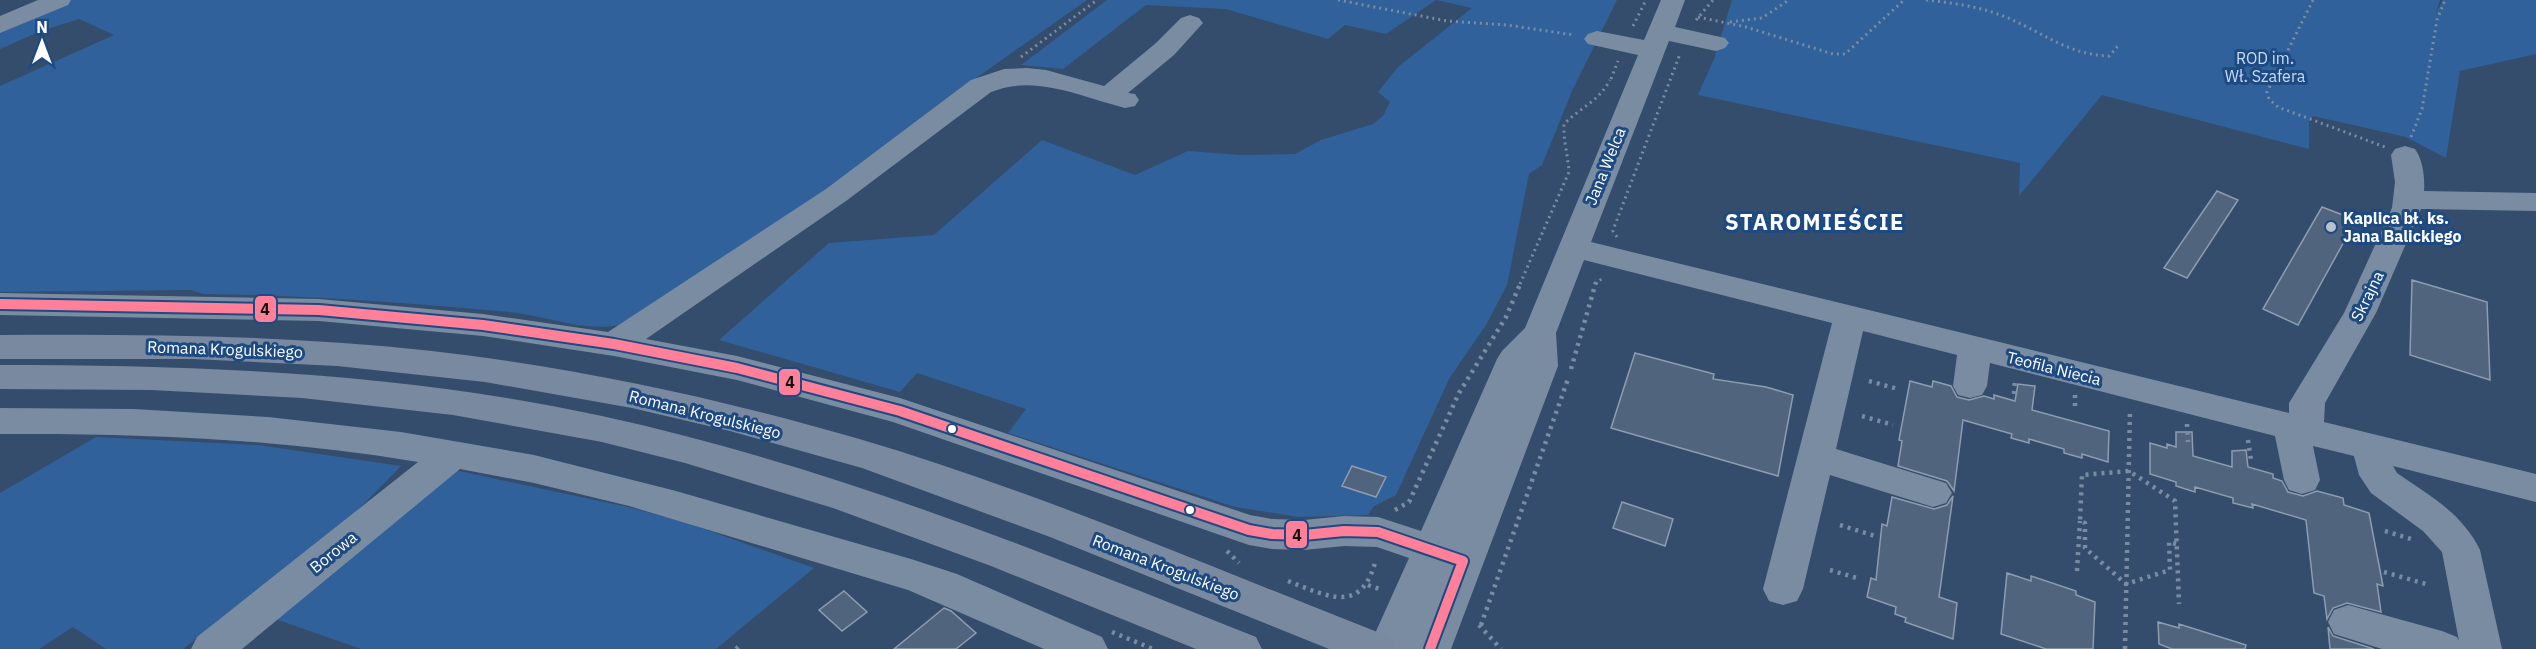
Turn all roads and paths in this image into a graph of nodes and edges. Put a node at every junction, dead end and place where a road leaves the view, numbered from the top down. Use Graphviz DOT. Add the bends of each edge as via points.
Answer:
graph roads {
  1 [pos="59,0"];
  2 [pos="1097,0"];
  3 [pos="1338,0"];
  4 [pos="1713,0"];
  5 [pos="1789,0"];
  6 [pos="1904,0"];
  7 [pos="1926,0"];
  8 [pos="2313,0"];
  9 [pos="2445,0"];
  10 [pos="1190,23"];
  11 [pos="0,25"];
  12 [pos="1673,25"];
  13 [pos="1718,32"];
  14 [pos="1597,39"];
  15 [pos="2118,46"];
  16 [pos="1004,77"];
  17 [pos="1610,80"];
  18 [pos="2405,155"];
  19 [pos="2408,200"];
  20 [pos="2536,202"];
  21 [pos="1622,242"];
  22 [pos="1572,247"];
  23 [pos="1610,275"];
  24 [pos="0,304"];
  25 [pos="1850,317"];
  26 [pos="614,344"];
  27 [pos="0,348"];
  28 [pos="1975,348"];
  29 [pos="0,377"];
  30 [pos="1869,381"];
  31 [pos="1970,386"];
  32 [pos="1898,389"];
  33 [pos="2075,395"];
  34 [pos="2130,409"];
  35 [pos="2074,411"];
  36 [pos="1862,416"];
  37 [pos="0,421"];
  38 [pos="2187,423"];
  39 [pos="1893,426"];
  40 [pos="2298,429"];
  41 [pos="2248,439"];
  42 [pos="2188,442"];
  43 [pos="2370,447"];
  44 [pos="453,454"];
  45 [pos="1816,457"];
  46 [pos="2250,460"];
  47 [pos="2129,471"];
  48 [pos="2302,480"];
  49 [pos="2536,488"];
  50 [pos="1933,493"];
  51 [pos="1388,512"];
  52 [pos="2080,521"];
  53 [pos="1840,525"];
  54 [pos="2385,531"];
  55 [pos="1875,536"];
  56 [pos="2418,540"];
  57 [pos="2176,544"];
  58 [pos="1377,554"];
  59 [pos="1448,555"];
  60 [pos="1830,570"];
  61 [pos="2077,571"];
  62 [pos="2384,572"];
  63 [pos="1860,579"];
  64 [pos="2126,584"];
  65 [pos="2426,584"];
  66 [pos="1368,585"];
  67 [pos="1783,589"];
  68 [pos="2179,604"];
  69 [pos="1473,622"];
  70 [pos="2348,622"];
  71 [pos="1481,625"];
  72 [pos="742,644"];
  73 [pos="212,649"];
  74 [pos="736,649"];
  75 [pos="1087,649"];
  76 [pos="1241,649"];
  77 [pos="1375,649"];
  78 [pos="1389,649"];
  79 [pos="1430,649"];
  80 [pos="1501,649"];
  81 [pos="2124,649"];
  82 [pos="2442,649"];
  83 [pos="2481,649"];
  1 -- 11 [label="street"];
  2 -- 16 [label="path" via="1005,70"];
  3 -- 14 [label="path" via="1447,21 1507,25"];
  4 -- 12 [label="path"];
  5 -- 13 [label="path" via="1771,16"];
  6 -- 13 [label="path" via="1845,54 1833,54 1746,27"];
  7 -- 15 [label="path" via="2003,16 2066,49 2097,57 2109,56"];
  8 -- 18 [label="path" via="2267,92 2269,99 2278,107"];
  9 -- 18 [label="path" via="2437,20 2422,109"];
  10 -- 16 [label="street" via="1117,97 1046,78"];
  12 -- 13 [label="street"];
  12 -- 13 [label="path"];
  12 -- 14 [label="street"];
  12 -- 21 [label="path" via="1615,225 1614,234"];
  12 -- 22 [label="street, Jana Welca"];
  16 -- 26 [label="street" via="981,86 953,105 836,195"];
  17 -- 51 [label="path" via="1602,95 1564,124 1569,172 1506,317 1459,393 1409,502"];
  18 -- 19 [label="street, Skrajna" via="2410,182"];
  19 -- 20 [label="street"];
  19 -- 40 [label="street, Skrajna" via="2408,208 2360,313 2307,404"];
  22 -- 25 [label="street, Teofila Niecia"];
  22 -- 59 [label="street, Jana Welca" via="1539,333 1541,366"];
  23 -- 71 [label="path" via="1595,283 1570,374"];
  24 -- 26 [label="street" via="319,310 483,325"];
  25 -- 28 [label="street, Teofila Niecia"];
  25 -- 45 [label="street"];
  26 -- 59 [label="street" via="737,368 900,411 1249,530 1294,535 1378,532"];
  27 -- 77 [label="main road, Romana Krogulskiego" via="141,346 385,358 547,378 630,395 872,457 1005,504"];
  28 -- 31 [label="street"];
  28 -- 40 [label="street, Teofila Niecia"];
  29 -- 76 [label="main road, Romana Krogulskiego" via="250,381 356,390 512,411 604,429 701,453 905,516"];
  30 -- 32 [label="path"];
  33 -- 35 [label="path"];
  34 -- 47 [label="path"];
  36 -- 39 [label="path"];
  37 -- 44 [label="street" via="73,420 259,429"];
  38 -- 42 [label="path"];
  40 -- 43 [label="street, Teofila Niecia"];
  40 -- 48 [label="street, Skrajna"];
  41 -- 46 [label="path"];
  43 -- 49 [label="street, Teofila Niecia"];
  43 -- 83 [label="street" via="2377,475 2384,483 2456,539"];
  44 -- 73 [label="street, Borowa"];
  44 -- 75 [label="street" via="650,497 911,575"];
  45 -- 50 [label="street"];
  45 -- 67 [label="street"];
  47 -- 52 [label="path" via="2082,476"];
  47 -- 57 [label="path" via="2175,501"];
  47 -- 64 [label="path"];
  52 -- 61 [label="path"];
  52 -- 64 [label="path" via="2085,523 2085,548"];
  53 -- 55 [label="path"];
  54 -- 56 [label="path"];
  57 -- 64 [label="path" via="2169,542 2170,570"];
  57 -- 68 [label="path"];
  58 -- 66 [label="path"];
  59 -- 78 [label="street, Jana Welca"];
  59 -- 79 [label="street, Jana Welca"];
  60 -- 63 [label="path"];
  62 -- 65 [label="path"];
  64 -- 81 [label="path"];
  69 -- 71 [label="path"];
  70 -- 82 [label="street"];
  71 -- 80 [label="path"];
  72 -- 74 [label="path"];
}
